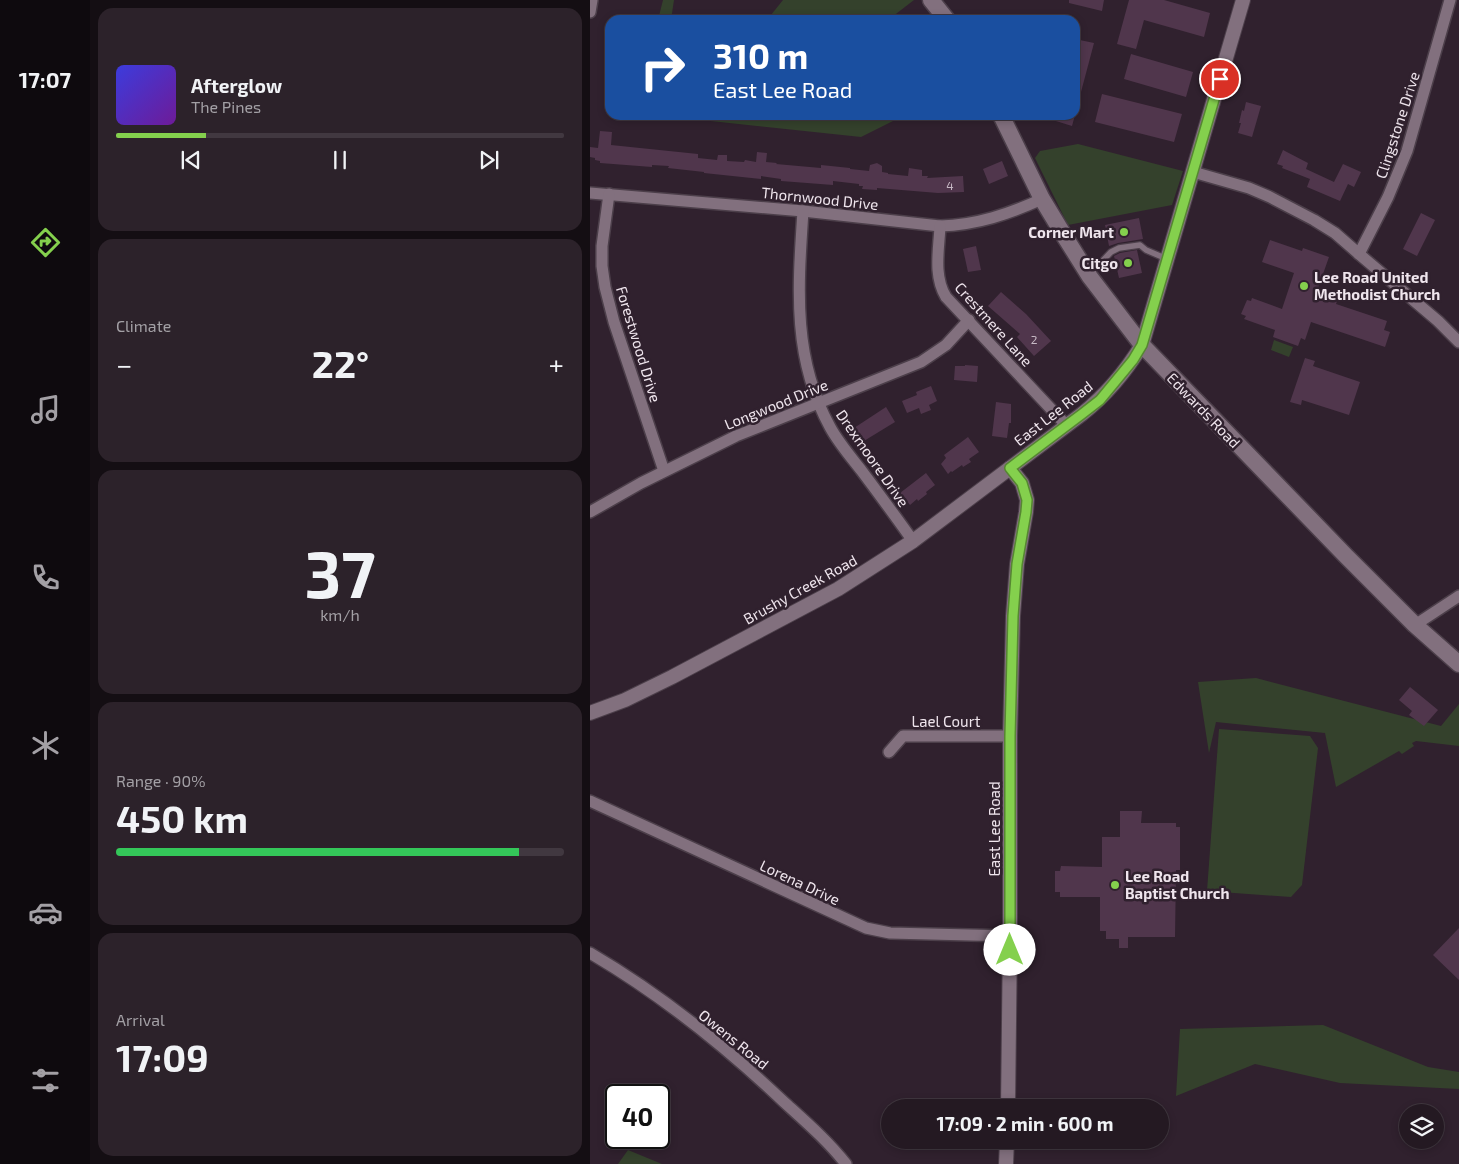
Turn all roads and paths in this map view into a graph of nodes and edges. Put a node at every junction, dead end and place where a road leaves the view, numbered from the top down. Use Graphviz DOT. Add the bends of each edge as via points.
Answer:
graph roads {
  1 [pos="592,0"];
  2 [pos="931,0"];
  3 [pos="1243,0"];
  4 [pos="1450,0"];
  5 [pos="590,12"];
  6 [pos="943,15"];
  7 [pos="1003,120"];
  8 [pos="1193,172"];
  9 [pos="590,193"];
  10 [pos="609,194"];
  11 [pos="1042,199"];
  12 [pos="803,211"];
  13 [pos="940,226"];
  14 [pos="1359,254"];
  15 [pos="1168,259"];
  16 [pos="1089,275"];
  17 [pos="969,320"];
  18 [pos="1459,342"];
  19 [pos="1142,345"];
  20 [pos="818,402"];
  21 [pos="1066,426"];
  22 [pos="1010,468"];
  23 [pos="664,471"];
  24 [pos="590,512"];
  25 [pos="913,540"];
  26 [pos="1459,596"];
  27 [pos="1415,625"];
  28 [pos="1459,664"];
  29 [pos="590,712"];
  30 [pos="1010,736"];
  31 [pos="889,752"];
  32 [pos="590,801"];
  33 [pos="1010,936"];
  34 [pos="590,953"];
  35 [pos="1008,1099"];
  36 [pos="1007,1149"];
  37 [pos="846,1164"];
  38 [pos="1006,1164"];
  1 -- 5 [label="street"];
  2 -- 6 [label="main road"];
  3 -- 8 [label="street, East Lee Road"];
  4 -- 14 [label="street, Clingstone Drive" via="1406,151 1388,197"];
  7 -- 11 [label="main road, Edwards Road"];
  8 -- 14 [label="street" via="1270,197 1335,233"];
  8 -- 15 [label="street, East Lee Road"];
  9 -- 10 [label="street, Thornwood Drive"];
  10 -- 12 [label="street, Thornwood Drive"];
  10 -- 23 [label="street, Forestwood Drive" via="602,246 605,287"];
  11 -- 13 [label="street, Thornwood Drive" via="986,220"];
  11 -- 16 [label="main road, Edwards Road"];
  12 -- 13 [label="street, Thornwood Drive"];
  12 -- 20 [label="street, Drexmoore Drive" via="798,284 800,319 807,365"];
  13 -- 17 [label="street, Crestmere Lane" via="940,283 951,304"];
  14 -- 18 [label="street"];
  15 -- 16 [label="lane" via="1140,245 1119,248"];
  15 -- 19 [label="street, East Lee Road"];
  16 -- 19 [label="main road, Edwards Road"];
  17 -- 20 [label="street, Longwood Drive" via="946,345 922,362"];
  17 -- 21 [label="street, Crestmere Lane"];
  19 -- 21 [label="street, East Lee Road" via="1100,400"];
  19 -- 27 [label="main road, Edwards Road"];
  20 -- 23 [label="street, Longwood Drive" via="736,436"];
  20 -- 25 [label="street, Drexmoore Drive" via="830,429"];
  21 -- 22 [label="street, East Lee Road"];
  22 -- 25 [label="street, Brushy Creek Road"];
  22 -- 30 [label="street, East Lee Road" via="1022,483 1027,500 1014,593"];
  23 -- 24 [label="street, Longwood Drive"];
  25 -- 29 [label="street, Brushy Creek Road" via="838,590 672,678"];
  26 -- 27 [label="street"];
  27 -- 28 [label="main road, Edwards Road"];
  30 -- 31 [label="street, Lael Court" via="903,736"];
  30 -- 33 [label="street, East Lee Road"];
  32 -- 33 [label="street, Lorena Drive" via="866,928 890,933"];
  33 -- 35 [label="street, East Lee Road"];
  34 -- 37 [label="street, Owens Road" via="702,1030 754,1073"];
  36 -- 38 [label="street"];
}
